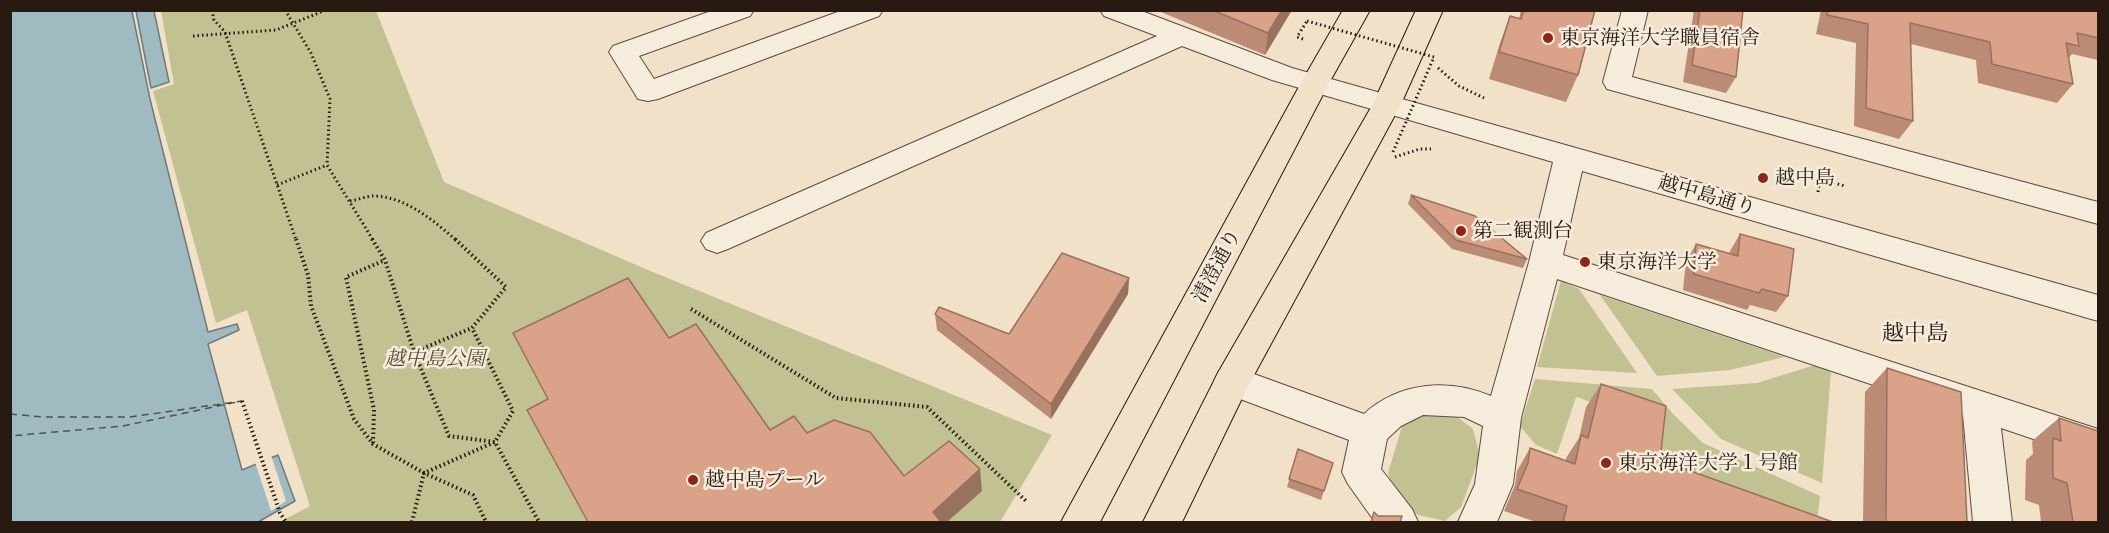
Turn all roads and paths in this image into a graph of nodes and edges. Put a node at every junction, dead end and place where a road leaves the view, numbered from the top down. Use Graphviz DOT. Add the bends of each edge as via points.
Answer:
graph roads {
  1 [pos="212,10"];
  2 [pos="285,10"];
  3 [pos="326,10"];
  4 [pos="741,10"];
  5 [pos="870,10"];
  6 [pos="1113,10"];
  7 [pos="1357,10"];
  8 [pos="1430,10"];
  9 [pos="1635,10"];
  10 [pos="294,23"];
  11 [pos="225,32"];
  12 [pos="192,36"];
  13 [pos="1181,36"];
  14 [pos="1297,37"];
  15 [pos="1434,57"];
  16 [pos="1315,83"];
  17 [pos="1484,98"];
  18 [pos="1387,104"];
  19 [pos="1442,150"];
  20 [pos="1393,152"];
  21 [pos="1570,156"];
  22 [pos="1388,160"];
  23 [pos="327,165"];
  24 [pos="277,185"];
  25 [pos="1845,186"];
  26 [pos="1818,192"];
  27 [pos="350,201"];
  28 [pos="2098,213"];
  29 [pos="717,241"];
  30 [pos="385,260"];
  31 [pos="1545,262"];
  32 [pos="2098,308"];
  33 [pos="691,309"];
  34 [pos="472,328"];
  35 [pos="414,352"];
  36 [pos="1232,381"];
  37 [pos="242,401"];
  38 [pos="1980,406"];
  39 [pos="1503,418"];
  40 [pos="1370,432"];
  41 [pos="495,442"];
  42 [pos="373,444"];
  43 [pos="2098,445"];
  44 [pos="424,473"];
  45 [pos="1026,501"];
  46 [pos="286,522"];
  47 [pos="411,522"];
  48 [pos="486,522"];
  49 [pos="539,522"];
  50 [pos="1080,522"];
  51 [pos="1162,522"];
  52 [pos="1398,522"];
  53 [pos="1478,522"];
  54 [pos="1992,522"];
  1 -- 11 [label="path" via="214,20"];
  2 -- 10 [label="path"];
  3 -- 10 [label="path"];
  4 -- 5 [label="street" via="623,52 648,92"];
  6 -- 13 [label="street, 越中島通り"];
  7 -- 16 [label="main road, 清澄通り"];
  8 -- 18 [label="main road"];
  9 -- 28 [label="street" via="1617,82"];
  10 -- 11 [label="path" via="276,30"];
  10 -- 23 [label="path" via="306,41 330,100"];
  11 -- 12 [label="path"];
  11 -- 24 [label="path"];
  13 -- 16 [label="street, 越中島通り"];
  13 -- 29 [label="street"];
  14 -- 15 [label="path, bridge" via="1307,21"];
  15 -- 17 [label="path" via="1448,79 1464,91"];
  15 -- 20 [label="path, bridge"];
  16 -- 18 [label="street, 越中島通り"];
  16 -- 50 [label="main road, 清澄通り"];
  18 -- 21 [label="street, 越中島通り"];
  18 -- 36 [label="main road"];
  19 -- 22 [label="path" via="1420,149"];
  21 -- 31 [label="street"];
  21 -- 32 [label="street, 越中島通り"];
  23 -- 24 [label="path"];
  23 -- 27 [label="path"];
  24 -- 42 [label="path" via="308,275 311,306 354,419"];
  25 -- 26 [label="path" via="1820,179"];
  27 -- 30 [label="path"];
  27 -- 34 [label="path" via="386,197 424,213 506,287"];
  30 -- 35 [label="path"];
  30 -- 42 [label="path" via="346,277 374,410"];
  31 -- 38 [label="street"];
  31 -- 39 [label="street"];
  33 -- 45 [label="path" via="836,398 927,407"];
  34 -- 35 [label="path"];
  34 -- 41 [label="path" via="513,411"];
  35 -- 41 [label="path" via="448,436"];
  36 -- 40 [label="street"];
  36 -- 51 [label="main road"];
  37 -- 46 [label="path"];
  38 -- 43 [label="street"];
  38 -- 54 [label="street"];
  39 -- 40 [label="street" via="1467,402 1419,400 1388,415"];
  39 -- 53 [label="street" via="1494,484"];
  40 -- 52 [label="street" via="1361,472"];
  41 -- 44 [label="path"];
  41 -- 49 [label="path"];
  42 -- 44 [label="path"];
  44 -- 47 [label="path"];
  44 -- 48 [label="path" via="473,495"];
}
